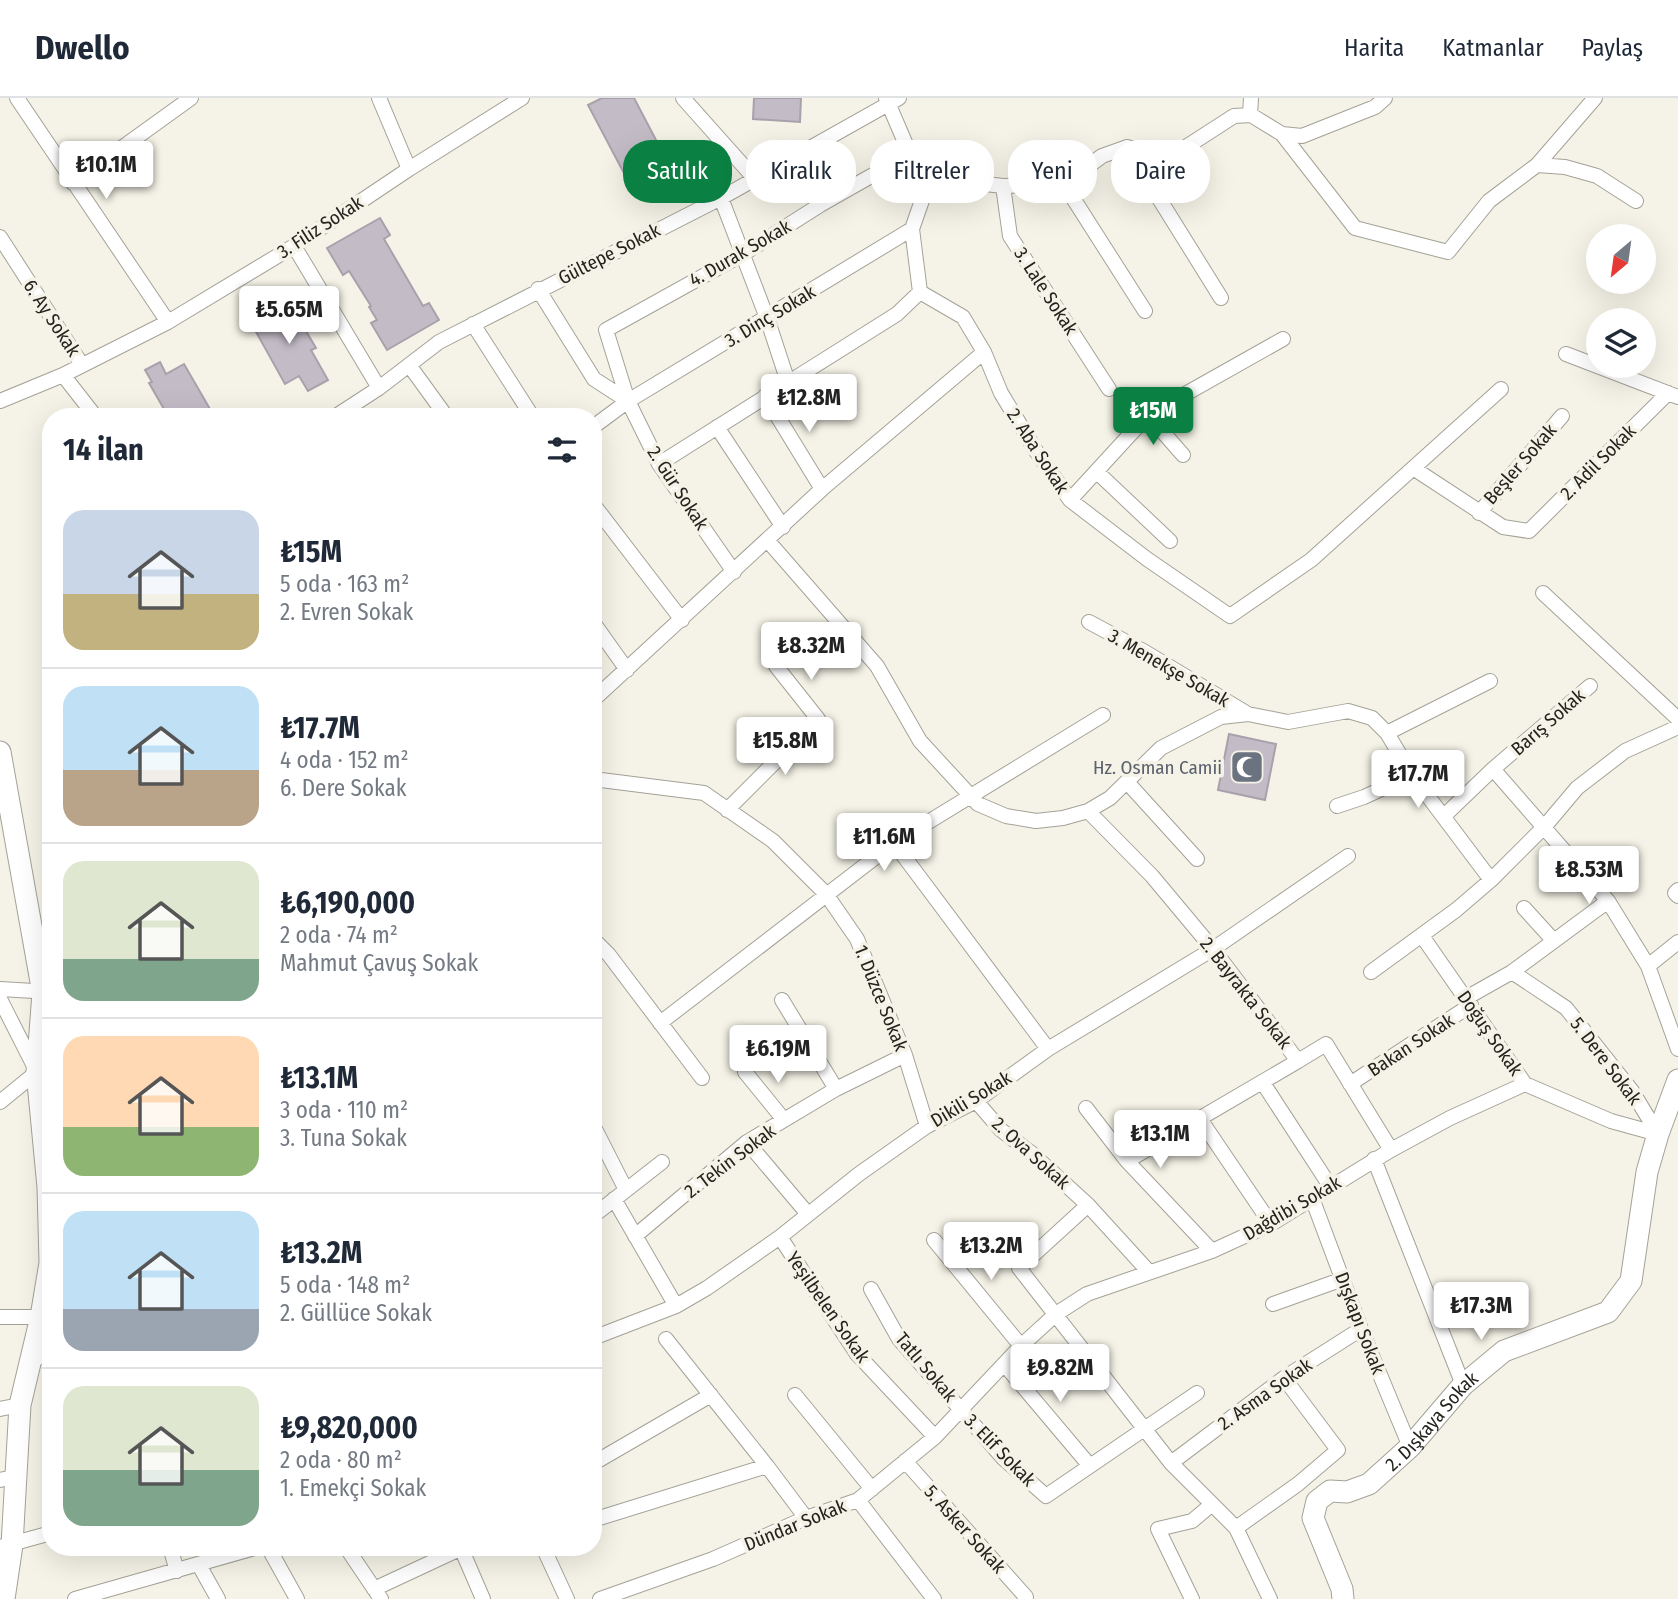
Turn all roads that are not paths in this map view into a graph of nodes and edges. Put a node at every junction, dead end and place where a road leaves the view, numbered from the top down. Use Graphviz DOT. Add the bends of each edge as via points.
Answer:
graph roads {
  1 [pos="17,98"];
  2 [pos="191,98"];
  3 [pos="380,98"];
  4 [pos="522,98"];
  5 [pos="683,98"];
  6 [pos="1251,98"];
  7 [pos="1595,98"];
  8 [pos="891,100"];
  9 [pos="1376,101"];
  10 [pos="1250,115"];
  11 [pos="1282,134"];
  12 [pos="824,140"];
  13 [pos="904,140"];
  14 [pos="1196,140"];
  15 [pos="1537,165"];
  16 [pos="409,169"];
  17 [pos="746,169"];
  18 [pos="870,177"];
  19 [pos="73,183"];
  20 [pos="994,185"];
  21 [pos="1003,186"];
  22 [pos="1008,186"];
  23 [pos="1636,201"];
  24 [pos="710,203"];
  25 [pos="722,203"];
  26 [pos="921,203"];
  27 [pos="1076,203"];
  28 [pos="1162,203"];
  29 [pos="912,229"];
  30 [pos="0,237"];
  31 [pos="294,246"];
  32 [pos="743,254"];
  33 [pos="538,289"];
  34 [pos="920,292"];
  35 [pos="1221,298"];
  36 [pos="1145,312"];
  37 [pos="767,318"];
  38 [pos="169,322"];
  39 [pos="473,324"];
  40 [pos="606,330"];
  41 [pos="1283,339"];
  42 [pos="984,352"];
  43 [pos="1566,354"];
  44 [pos="82,365"];
  45 [pos="409,365"];
  46 [pos="63,375"];
  47 [pos="788,382"];
  48 [pos="379,388"];
  49 [pos="1109,389"];
  50 [pos="1502,389"];
  51 [pos="1673,395"];
  52 [pos="765,396"];
  53 [pos="0,401"];
  54 [pos="628,401"];
  55 [pos="90,408"];
  56 [pos="362,408"];
  57 [pos="440,408"];
  58 [pos="527,408"];
  59 [pos="1149,415"];
  60 [pos="1562,416"];
  61 [pos="602,420"];
  62 [pos="717,427"];
  63 [pos="1184,455"];
  64 [pos="659,464"];
  65 [pos="1413,468"];
  66 [pos="1097,472"];
  67 [pos="822,489"];
  68 [pos="1070,500"];
  69 [pos="1479,513"];
  70 [pos="602,516"];
  71 [pos="783,527"];
  72 [pos="1529,531"];
  73 [pos="768,541"];
  74 [pos="1170,541"];
  75 [pos="734,572"];
  76 [pos="1543,593"];
  77 [pos="682,620"];
  78 [pos="1089,622"];
  79 [pos="602,635"];
  80 [pos="776,666"];
  81 [pos="627,670"];
  82 [pos="1490,681"];
  83 [pos="1590,686"];
  84 [pos="602,692"];
  85 [pos="1248,714"];
  86 [pos="1102,715"];
  87 [pos="1678,719"];
  88 [pos="1678,727"];
  89 [pos="1387,733"];
  90 [pos="0,752"];
  91 [pos="1493,769"];
  92 [pos="1412,775"];
  93 [pos="602,780"];
  94 [pos="1127,782"];
  95 [pos="974,800"];
  96 [pos="1337,806"];
  97 [pos="727,810"];
  98 [pos="1088,811"];
  99 [pos="1444,816"];
  100 [pos="1545,826"];
  101 [pos="894,843"];
  102 [pos="1348,856"];
  103 [pos="1197,859"];
  104 [pos="1491,880"];
  105 [pos="1678,890"];
  106 [pos="826,894"];
  107 [pos="1678,897"];
  108 [pos="1608,901"];
  109 [pos="1524,908"];
  110 [pos="1422,936"];
  111 [pos="1554,941"];
  112 [pos="1678,942"];
  113 [pos="602,949"];
  114 [pos="1213,949"];
  115 [pos="1648,965"];
  116 [pos="42,966"];
  117 [pos="1371,972"];
  118 [pos="1512,972"];
  119 [pos="0,989"];
  120 [pos="42,992"];
  121 [pos="0,999"];
  122 [pos="782,1000"];
  123 [pos="1468,1002"];
  124 [pos="660,1023"];
  125 [pos="42,1032"];
  126 [pos="1048,1049"];
  127 [pos="1678,1049"];
  128 [pos="905,1055"];
  129 [pos="1298,1061"];
  130 [pos="37,1072"];
  131 [pos="745,1072"];
  132 [pos="702,1078"];
  133 [pos="1678,1080"];
  134 [pos="1263,1083"];
  135 [pos="1350,1084"];
  136 [pos="1525,1084"];
  137 [pos="836,1089"];
  138 [pos="976,1101"];
  139 [pos="0,1102"];
  140 [pos="1086,1108"];
  141 [pos="42,1119"];
  142 [pos="1200,1119"];
  143 [pos="784,1120"];
  144 [pos="927,1126"];
  145 [pos="1658,1134"];
  146 [pos="747,1142"];
  147 [pos="602,1148"];
  148 [pos="1391,1150"];
  149 [pos="1374,1160"];
  150 [pos="1127,1161"];
  151 [pos="662,1162"];
  152 [pos="1330,1186"];
  153 [pos="620,1195"];
  154 [pos="1312,1198"];
  155 [pos="1088,1205"];
  156 [pos="602,1209"];
  157 [pos="807,1213"];
  158 [pos="1271,1224"];
  159 [pos="635,1236"];
  160 [pos="780,1237"];
  161 [pos="934,1240"];
  162 [pos="1212,1251"];
  163 [pos="1149,1272"];
  164 [pos="1343,1279"];
  165 [pos="871,1289"];
  166 [pos="1273,1304"];
  167 [pos="676,1306"];
  168 [pos="42,1311"];
  169 [pos="1056,1314"];
  170 [pos="0,1317"];
  171 [pos="41,1317"];
  172 [pos="1361,1329"];
  173 [pos="602,1335"];
  174 [pos="666,1339"];
  175 [pos="1021,1346"];
  176 [pos="42,1356"];
  177 [pos="31,1361"];
  178 [pos="1004,1364"];
  179 [pos="1284,1378"];
  180 [pos="1463,1385"];
  181 [pos="1197,1393"];
  182 [pos="711,1395"];
  183 [pos="795,1395"];
  184 [pos="10,1407"];
  185 [pos="961,1408"];
  186 [pos="1143,1430"];
  187 [pos="935,1437"];
  188 [pos="1410,1447"];
  189 [pos="602,1458"];
  190 [pos="905,1461"];
  191 [pos="1171,1463"];
  192 [pos="767,1466"];
  193 [pos="1090,1466"];
  194 [pos="7,1479"];
  195 [pos="1298,1484"];
  196 [pos="872,1489"];
  197 [pos="858,1500"];
  198 [pos="1317,1501"];
  199 [pos="1211,1505"];
  200 [pos="602,1517"];
  201 [pos="806,1518"];
  202 [pos="1236,1528"];
  203 [pos="42,1536"];
  204 [pos="6,1546"];
  205 [pos="173,1556"];
  206 [pos="228,1556"];
  207 [pos="273,1556"];
  208 [pos="352,1556"];
  209 [pos="448,1556"];
  210 [pos="466,1556"];
  211 [pos="547,1556"];
  212 [pos="199,1565"];
  213 [pos="177,1571"];
  214 [pos="641,1592"];
  215 [pos="117,1593"];
  216 [pos="378,1594"];
  217 [pos="1026,1597"];
  218 [pos="4,1599"];
  219 [pos="75,1599"];
  220 [pos="218,1599"];
  221 [pos="297,1599"];
  222 [pos="483,1599"];
  223 [pos="567,1599"];
  224 [pos="600,1599"];
  225 [pos="934,1599"];
  226 [pos="1192,1599"];
  227 [pos="1270,1599"];
  228 [pos="1343,1599"];
  1 -- 19 [label="street"];
  2 -- 19 [label="street"];
  3 -- 16 [label="street"];
  4 -- 16 [label="street, 3. Filiz Sokak"];
  5 -- 17 [label="street"];
  6 -- 10 [label="street"];
  7 -- 15 [label="street"];
  8 -- 12 [label="street, Gültepe Sokak"];
  8 -- 13 [label="street"];
  9 -- 11 [label="street" via="1302,136"];
  10 -- 11 [label="street"];
  10 -- 14 [label="street" via="1234,116"];
  11 -- 15 [label="street" via="1356,228 1448,252 1489,201"];
  15 -- 23 [label="street" via="1597,176"];
  16 -- 31 [label="street, 3. Filiz Sokak"];
  18 -- 32 [label="street, 4. Durak Sokak"];
  19 -- 38 [label="street"];
  20 -- 21 [label="street"];
  21 -- 22 [label="street"];
  21 -- 49 [label="street, 3. Lale Sokak" via="1010,236"];
  24 -- 33 [label="street, Gültepe Sokak"];
  25 -- 32 [label="street"];
  26 -- 29 [label="street"];
  27 -- 36 [label="street"];
  28 -- 35 [label="street"];
  29 -- 34 [label="street"];
  29 -- 37 [label="street, 3. Dinç Sokak"];
  30 -- 44 [label="street, 6. Ay Sokak"];
  31 -- 38 [label="street, 3. Filiz Sokak"];
  31 -- 48 [label="street"];
  32 -- 37 [label="street"];
  32 -- 40 [label="street, 4. Durak Sokak"];
  33 -- 39 [label="street, Gültepe Sokak"];
  33 -- 54 [label="street" via="594,379"];
  34 -- 42 [label="street, 2. Aba Sokak" via="963,317"];
  34 -- 47 [label="street" via="897,314"];
  37 -- 47 [label="street"];
  37 -- 54 [label="street, 3. Dinç Sokak"];
  38 -- 44 [label="street, 3. Filiz Sokak"];
  39 -- 45 [label="street, Gültepe Sokak"];
  39 -- 58 [label="street"];
  40 -- 54 [label="street, 2. Gür Sokak"];
  41 -- 59 [label="street"];
  42 -- 67 [label="street"];
  42 -- 68 [label="street, 2. Aba Sokak" via="1001,393"];
  43 -- 51 [label="street"];
  44 -- 46 [label="street, 3. Filiz Sokak"];
  45 -- 48 [label="street, Gültepe Sokak"];
  45 -- 57 [label="street"];
  46 -- 53 [label="street, 3. Filiz Sokak"];
  46 -- 55 [label="street"];
  47 -- 52 [label="street"];
  48 -- 56 [label="street, Gültepe Sokak"];
  50 -- 65 [label="street"];
  51 -- 72 [label="street, 2. Adil Sokak"];
  52 -- 62 [label="street"];
  52 -- 67 [label="street"];
  54 -- 61 [label="street, 3. Dinç Sokak"];
  54 -- 64 [label="street, 2. Gür Sokak"];
  59 -- 63 [label="street"];
  59 -- 66 [label="street"];
  60 -- 69 [label="street, Beşler Sokak"];
  62 -- 64 [label="street"];
  62 -- 71 [label="street"];
  64 -- 75 [label="street, 2. Gür Sokak"];
  65 -- 68 [label="street, 2. Aba Sokak" via="1311,560 1230,616"];
  65 -- 69 [label="street, Beşler Sokak"];
  66 -- 68 [label="street"];
  66 -- 74 [label="street"];
  67 -- 71 [label="street"];
  69 -- 72 [label="street, Beşler Sokak" via="1503,527"];
  70 -- 77 [label="street"];
  71 -- 73 [label="street"];
  73 -- 75 [label="street"];
  73 -- 95 [label="street" via="877,666 920,741"];
  75 -- 77 [label="street"];
  76 -- 87 [label="street"];
  77 -- 81 [label="street"];
  78 -- 85 [label="street, 3. Menekşe Sokak"];
  79 -- 81 [label="street"];
  80 -- 97 [label="street" via="818,719"];
  81 -- 84 [label="street"];
  82 -- 89 [label="street"];
  83 -- 91 [label="street, Barış Sokak"];
  85 -- 89 [label="street" via="1289,722 1348,711 1372,718"];
  85 -- 94 [label="street" via="1221,717 1161,748"];
  86 -- 95 [label="street"];
  88 -- 100 [label="street" via="1625,751 1577,788"];
  89 -- 92 [label="street"];
  90 -- 116 [label="street"];
  91 -- 99 [label="street, Barış Sokak"];
  91 -- 100 [label="street"];
  92 -- 96 [label="street"];
  92 -- 99 [label="street"];
  93 -- 97 [label="street, 1. Düzce Sokak" via="704,793"];
  94 -- 98 [label="street"];
  94 -- 103 [label="street"];
  95 -- 98 [label="street" via="1006,816 1035,821"];
  95 -- 101 [label="street"];
  97 -- 106 [label="street, 1. Düzce Sokak" via="773,841"];
  98 -- 114 [label="street, 2. Bayrakta Sokak" via="1153,876"];
  99 -- 104 [label="street"];
  100 -- 104 [label="street"];
  100 -- 108 [label="street"];
  101 -- 106 [label="street"];
  101 -- 126 [label="street"];
  102 -- 114 [label="street, Dikili Sokak"];
  104 -- 110 [label="street"];
  105 -- 107 [label="street"];
  106 -- 124 [label="street"];
  106 -- 128 [label="street, 1. Düzce Sokak" via="857,939"];
  108 -- 111 [label="street, Bakan Sokak"];
  108 -- 115 [label="street"];
  109 -- 111 [label="street"];
  110 -- 117 [label="street"];
  110 -- 123 [label="street, Doğuş Sokak"];
  111 -- 118 [label="street, Bakan Sokak"];
  112 -- 115 [label="street"];
  113 -- 124 [label="street"];
  114 -- 126 [label="street, Dikili Sokak"];
  114 -- 129 [label="street, 2. Bayrakta Sokak"];
  115 -- 127 [label="street"];
  118 -- 123 [label="street, Bakan Sokak"];
  118 -- 145 [label="street, 5. Dere Sokak" via="1566,1008 1632,1091"];
  119 -- 120 [label="street"];
  121 -- 130 [label="street"];
  122 -- 137 [label="street"];
  123 -- 135 [label="street, Bakan Sokak"];
  123 -- 136 [label="street, Doğuş Sokak"];
  124 -- 132 [label="street"];
  125 -- 130 [label="street"];
  126 -- 138 [label="street, Dikili Sokak"];
  128 -- 137 [label="street, 2. Tekin Sokak"];
  128 -- 144 [label="street, 1. Düzce Sokak"];
  129 -- 134 [label="street"];
  129 -- 135 [label="street, 2. Bayrakta Sokak" via="1326,1044"];
  130 -- 139 [label="street"];
  130 -- 141 [label="street"];
  131 -- 143 [label="street"];
  133 -- 145 [label="street, 2. Dışkaya Sokak"];
  134 -- 142 [label="street"];
  134 -- 152 [label="street"];
  135 -- 148 [label="street, 2. Bayrakta Sokak"];
  136 -- 145 [label="street, Doğuş Sokak" via="1611,1121"];
  136 -- 148 [label="street, Dağdibi Sokak"];
  137 -- 143 [label="street, 2. Tekin Sokak"];
  138 -- 144 [label="street, Dikili Sokak"];
  138 -- 155 [label="street, 2. Ova Sokak" via="1001,1130"];
  140 -- 150 [label="street"];
  142 -- 150 [label="street"];
  142 -- 158 [label="street"];
  143 -- 146 [label="street, 2. Tekin Sokak"];
  144 -- 157 [label="street, Dikili Sokak"];
  145 -- 180 [label="street, 2. Dışkaya Sokak" via="1647,1172 1631,1281 1608,1312 1504,1351"];
  146 -- 157 [label="street"];
  146 -- 159 [label="street, 2. Tekin Sokak"];
  147 -- 153 [label="street"];
  148 -- 149 [label="street, Dağdibi Sokak"];
  149 -- 152 [label="street, Dağdibi Sokak"];
  149 -- 180 [label="street"];
  150 -- 162 [label="street"];
  151 -- 153 [label="street"];
  152 -- 154 [label="street, Dağdibi Sokak"];
  153 -- 156 [label="street"];
  153 -- 159 [label="street"];
  154 -- 158 [label="street, Dağdibi Sokak"];
  154 -- 164 [label="street, Dışkapı Sokak"];
  155 -- 163 [label="street, 2. Ova Sokak"];
  155 -- 169 [label="street, 2. Ova Sokak" via="1019,1268"];
  157 -- 160 [label="street, Dikili Sokak"];
  158 -- 162 [label="street, Dağdibi Sokak"];
  159 -- 167 [label="street"];
  160 -- 167 [label="street, Dikili Sokak"];
  160 -- 187 [label="street, Yeşilbelen Sokak" via="857,1354"];
  161 -- 175 [label="street"];
  162 -- 163 [label="street, Dağdibi Sokak"];
  163 -- 169 [label="street, Dağdibi Sokak" via="1087,1294"];
  164 -- 166 [label="street"];
  164 -- 172 [label="street, Dışkapı Sokak"];
  165 -- 185 [label="street, Tatlı Sokak" via="899,1339"];
  167 -- 173 [label="street, Dikili Sokak"];
  168 -- 171 [label="street"];
  169 -- 175 [label="street, Dağdibi Sokak"];
  169 -- 186 [label="street"];
  170 -- 171 [label="street"];
  171 -- 177 [label="street"];
  172 -- 179 [label="street, 2. Asma Sokak"];
  172 -- 188 [label="street, Dışkapı Sokak"];
  174 -- 182 [label="street"];
  175 -- 178 [label="street, Dündar Sokak"];
  176 -- 177 [label="street"];
  177 -- 184 [label="street"];
  178 -- 185 [label="street, Dündar Sokak"];
  178 -- 193 [label="street"];
  179 -- 191 [label="street, 2. Asma Sokak"];
  179 -- 195 [label="street" via="1338,1450"];
  180 -- 188 [label="street, 2. Dışkaya Sokak"];
  181 -- 186 [label="street, 3. Elif Sokak"];
  182 -- 189 [label="street"];
  182 -- 192 [label="street"];
  183 -- 196 [label="street"];
  184 -- 194 [label="street"];
  185 -- 187 [label="street, Dündar Sokak"];
  185 -- 193 [label="street, 3. Elif Sokak" via="1003,1458 1046,1496"];
  186 -- 191 [label="street"];
  186 -- 193 [label="street, 3. Elif Sokak"];
  187 -- 190 [label="street, Dündar Sokak"];
  188 -- 198 [label="street, 2. Dışkaya Sokak" via="1369,1484 1347,1492 1330,1491"];
  190 -- 196 [label="street, Dündar Sokak"];
  190 -- 217 [label="street, 5. Asker Sokak"];
  191 -- 199 [label="street"];
  192 -- 200 [label="street"];
  192 -- 201 [label="street"];
  194 -- 204 [label="street"];
  195 -- 198 [label="street"];
  195 -- 202 [label="street"];
  196 -- 197 [label="street, Dündar Sokak"];
  197 -- 201 [label="street, Dündar Sokak"];
  197 -- 225 [label="street"];
  198 -- 228 [label="street" via="1314,1518"];
  199 -- 202 [label="street"];
  199 -- 226 [label="street" via="1192,1521 1158,1529"];
  201 -- 214 [label="street, Dündar Sokak"];
  202 -- 227 [label="street"];
  203 -- 204 [label="street"];
  204 -- 218 [label="street"];
  205 -- 213 [label="street"];
  206 -- 212 [label="street"];
  207 -- 221 [label="street"];
  208 -- 216 [label="street"];
  209 -- 216 [label="street"];
  210 -- 222 [label="street"];
  211 -- 223 [label="street"];
  212 -- 213 [label="street"];
  212 -- 220 [label="street"];
  213 -- 215 [label="street"];
  214 -- 224 [label="street, Dündar Sokak"];
  215 -- 219 [label="street"];
}
